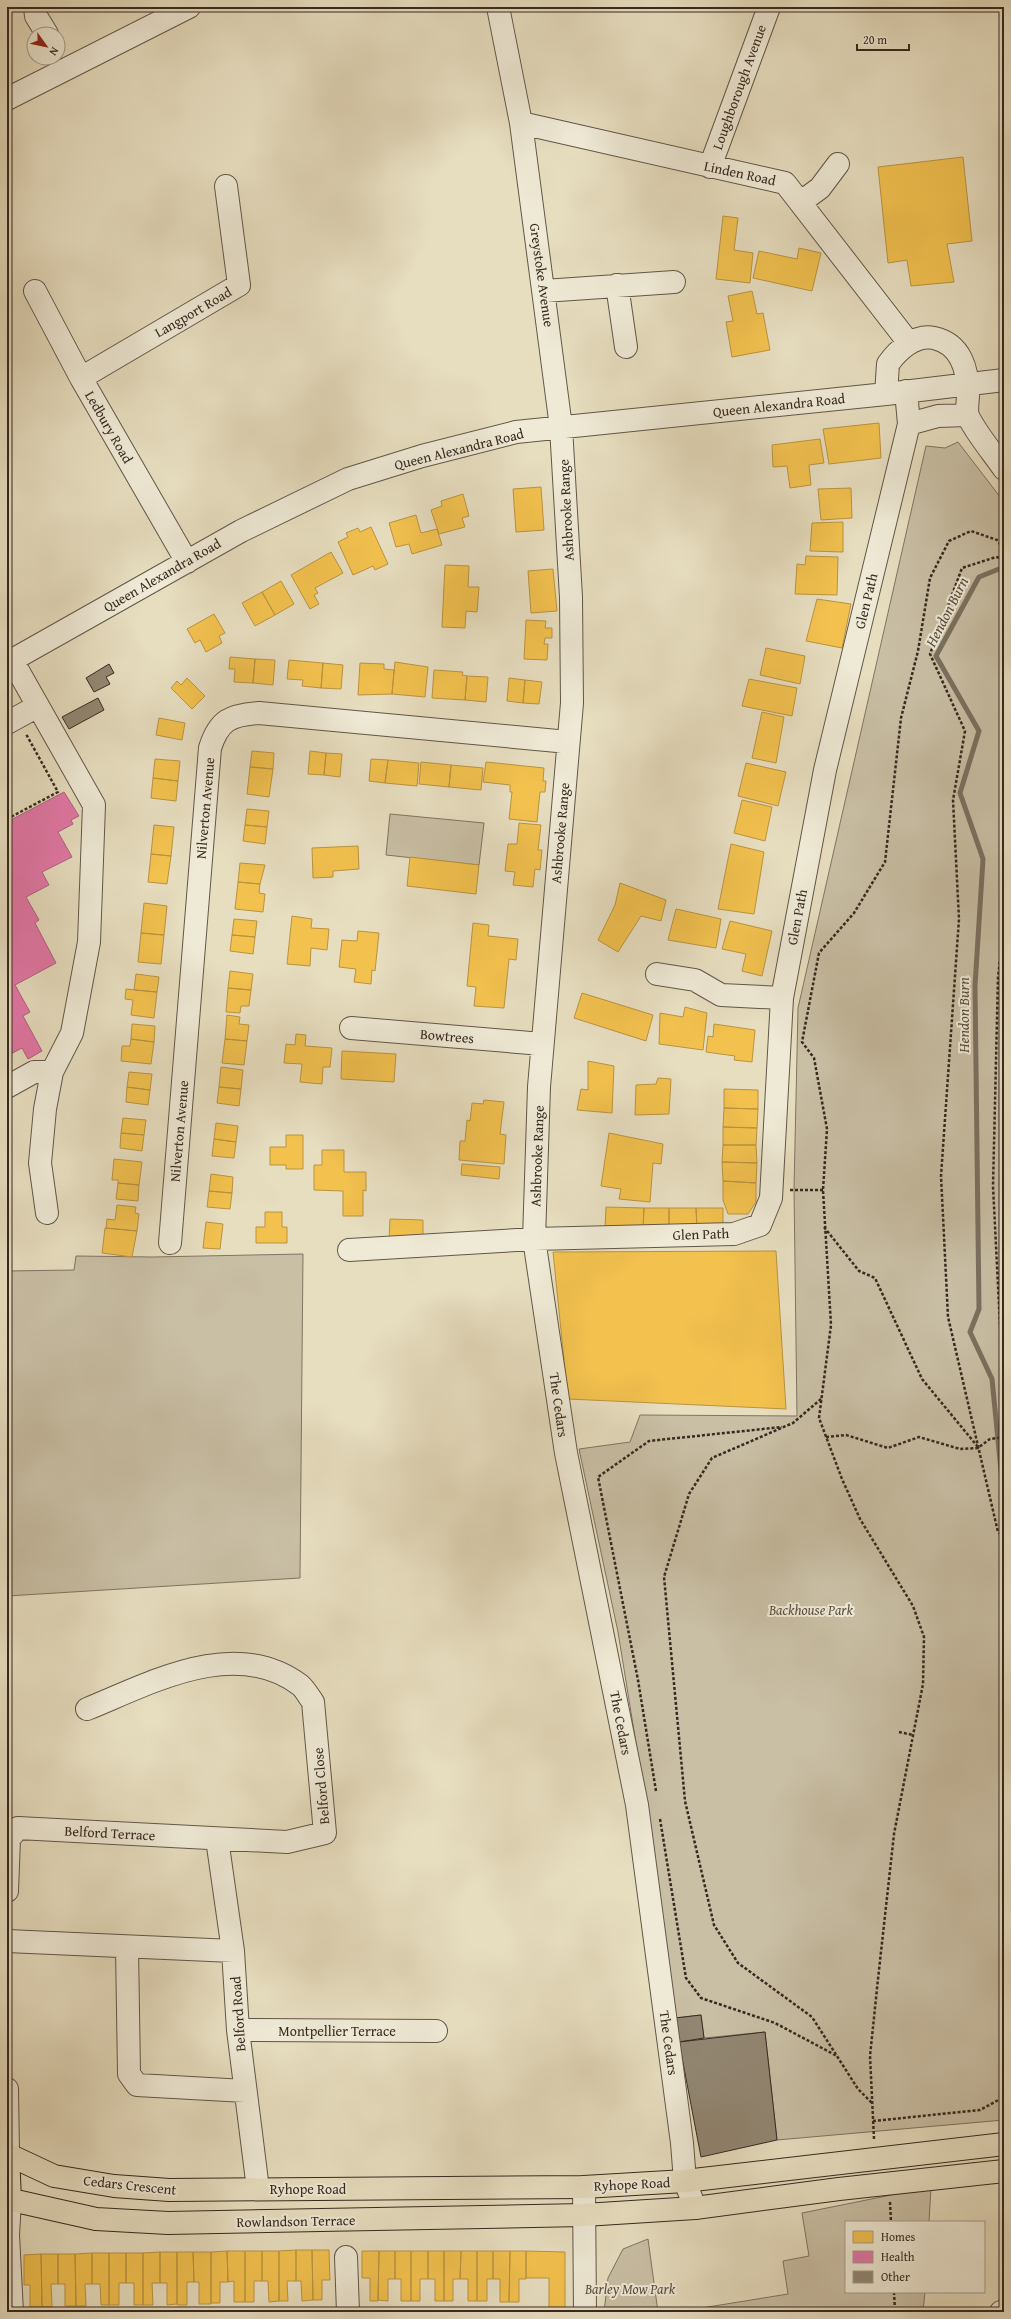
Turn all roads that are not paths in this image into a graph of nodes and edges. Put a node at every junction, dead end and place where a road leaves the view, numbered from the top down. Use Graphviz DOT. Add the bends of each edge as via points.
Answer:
graph roads {
  1 [pos="35,7"];
  2 [pos="189,7"];
  3 [pos="498,7"];
  4 [pos="769,7"];
  5 [pos="42,26"];
  6 [pos="66,60"];
  7 [pos="56,66"];
  8 [pos="7,99"];
  9 [pos="521,123"];
  10 [pos="838,164"];
  11 [pos="710,167"];
  12 [pos="226,186"];
  13 [pos="801,202"];
  14 [pos="674,282"];
  15 [pos="617,284"];
  16 [pos="35,291"];
  17 [pos="544,291"];
  18 [pos="909,343"];
  19 [pos="626,347"];
  20 [pos="81,378"];
  21 [pos="1004,380"];
  22 [pos="968,384"];
  23 [pos="896,393"];
  24 [pos="967,415"];
  25 [pos="909,424"];
  26 [pos="562,427"];
  27 [pos="1004,469"];
  28 [pos="187,562"];
  29 [pos="10,662"];
  30 [pos="38,706"];
  31 [pos="12,720"];
  32 [pos="568,742"];
  33 [pos="656,974"];
  34 [pos="782,998"];
  35 [pos="351,1028"];
  36 [pos="542,1044"];
  37 [pos="52,1072"];
  38 [pos="7,1087"];
  39 [pos="47,1213"];
  40 [pos="534,1239"];
  41 [pos="170,1243"];
  42 [pos="349,1250"];
  43 [pos="87,1709"];
  44 [pos="217,1839"];
  45 [pos="7,1891"];
  46 [pos="7,1941"];
  47 [pos="127,1946"];
  48 [pos="233,1952"];
  49 [pos="238,2030"];
  50 [pos="436,2031"];
  51 [pos="7,2089"];
  52 [pos="245,2091"];
  53 [pos="1004,2144"];
  54 [pos="7,2154"];
  55 [pos="1004,2171"];
  56 [pos="685,2181"];
  57 [pos="584,2187"];
  58 [pos="258,2189"];
  59 [pos="8,2199"];
  60 [pos="695,2208"];
  61 [pos="584,2215"];
  62 [pos="260,2221"];
  63 [pos="346,2257"];
  64 [pos="12,2312"];
  65 [pos="348,2312"];
  66 [pos="585,2312"];
  1 -- 5 [label="street" via="36,16"];
  2 -- 6 [label="street"];
  3 -- 9 [label="street, Greystoke Avenue"];
  4 -- 11 [label="street, Loughborough Avenue"];
  7 -- 8 [label="street"];
  9 -- 11 [label="street, Linden Road"];
  9 -- 17 [label="street, Greystoke Avenue"];
  10 -- 13 [label="street" via="820,188"];
  11 -- 13 [label="street, Linden Road" via="785,182"];
  12 -- 20 [label="street, Langport Road" via="239,285"];
  13 -- 18 [label="street, Linden Road"];
  14 -- 15 [label="street"];
  15 -- 17 [label="street"];
  15 -- 19 [label="street"];
  16 -- 20 [label="street, Ledbury Road"];
  17 -- 26 [label="street, Greystoke Avenue"];
  18 -- 22 [label="street" via="929,337 954,346 963,359"];
  18 -- 23 [label="street, Glen Path" via="888,364"];
  20 -- 28 [label="street, Ledbury Road"];
  21 -- 22 [label="street, Queen Alexandra Road"];
  22 -- 23 [label="street, Queen Alexandra Road"];
  22 -- 24 [label="street"];
  23 -- 25 [label="street, Glen Path"];
  23 -- 26 [label="street, Queen Alexandra Road"];
  24 -- 25 [label="street" via="938,416"];
  24 -- 27 [label="street"];
  25 -- 34 [label="street, Glen Path" via="825,770"];
  26 -- 28 [label="street, Queen Alexandra Road" via="516,432 422,456 348,480 241,531"];
  26 -- 32 [label="street, Ashbrooke Range" via="571,597 572,703"];
  28 -- 29 [label="street, Queen Alexandra Road"];
  29 -- 30 [label="street"];
  30 -- 31 [label="street"];
  30 -- 37 [label="street" via="94,805 89,942 72,1033"];
  32 -- 36 [label="street, Ashbrooke Range"];
  32 -- 41 [label="street, Nilverton Avenue" via="259,714 241,714 222,723 215,732 210,748"];
  33 -- 34 [label="street" via="695,980 721,994"];
  34 -- 40 [label="street, Glen Path" via="771,1198 760,1225 734,1234"];
  35 -- 36 [label="street, Bowtrees"];
  36 -- 40 [label="street, Ashbrooke Range"];
  37 -- 38 [label="street" via="34,1072"];
  37 -- 39 [label="street" via="45,1109 40,1163"];
  40 -- 42 [label="street"];
  40 -- 56 [label="street, The Cedars" via="566,1453 637,1805"];
  43 -- 44 [label="street, Belford Close" via="187,1670 234,1664 258,1664 301,1686 313,1702 325,1833 287,1842"];
  44 -- 45 [label="street, Belford Terrace" via="18,1828 9,1839"];
  44 -- 48 [label="street, Belford Road"];
  46 -- 47 [label="street"];
  47 -- 48 [label="street"];
  47 -- 52 [label="street" via="129,2074 137,2085"];
  48 -- 49 [label="street, Belford Road"];
  49 -- 50 [label="street, Montpellier Terrace"];
  49 -- 52 [label="street, Belford Road"];
  51 -- 54 [label="street"];
  52 -- 58 [label="street, Belford Road"];
  53 -- 56 [label="main road, Ryhope Road"];
  54 -- 58 [label="main road, Cedars Crescent" via="54,2176 114,2186 169,2190"];
  54 -- 59 [label="main road"];
  55 -- 60 [label="main road, Ryhope Road"];
  56 -- 57 [label="main road, Ryhope Road"];
  56 -- 60 [label="street, The Cedars"];
  57 -- 58 [label="main road, Ryhope Road"];
  57 -- 61 [label="street"];
  58 -- 62 [label="main road"];
  59 -- 62 [label="main road, Rowlandson Terrace" via="96,2219 168,2224"];
  59 -- 64 [label="street"];
  60 -- 61 [label="main road, Ryhope Road"];
  61 -- 62 [label="main road, Rowlandson Terrace"];
  61 -- 66 [label="street"];
  63 -- 65 [label="street"];
}
